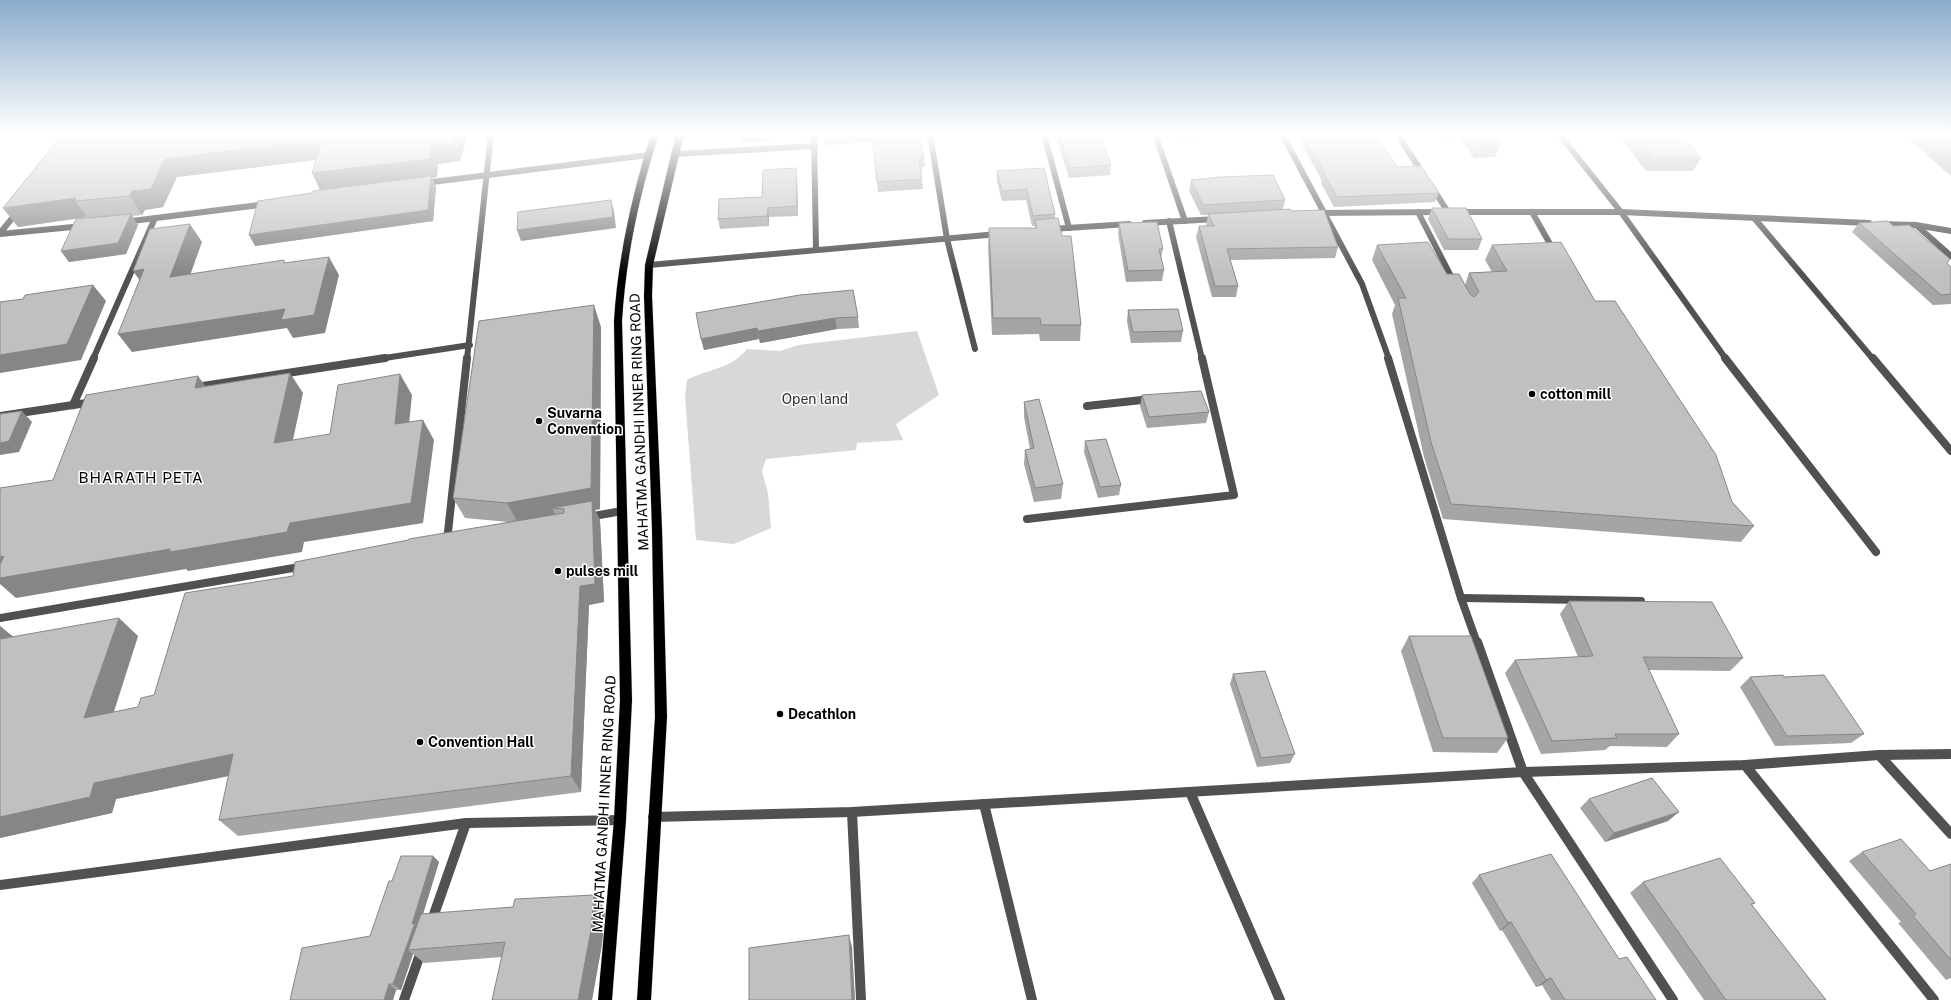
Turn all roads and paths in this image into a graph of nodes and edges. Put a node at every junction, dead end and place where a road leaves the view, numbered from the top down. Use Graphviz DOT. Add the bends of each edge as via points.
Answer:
graph roads {
  1 [pos="442,181"];
  2 [pos="486,181"];
  3 [pos="642,181"];
  4 [pos="669,181"];
  5 [pos="815,181"];
  6 [pos="938,181"];
  7 [pos="1056,181"];
  8 [pos="1171,181"];
  9 [pos="1307,181"];
  10 [pos="1428,181"];
  11 [pos="1596,181"];
  12 [pos="416,184"];
  13 [pos="274,203"];
  14 [pos="24,204"];
  15 [pos="1418,212"];
  16 [pos="1448,212"];
  17 [pos="1532,212"];
  18 [pos="1621,212"];
  19 [pos="1324,213"];
  20 [pos="1308,214"];
  21 [pos="155,218"];
  22 [pos="1224,218"];
  23 [pos="1755,219"];
  24 [pos="1185,221"];
  25 [pos="116,222"];
  26 [pos="1168,222"];
  27 [pos="93,225"];
  28 [pos="1916,225"];
  29 [pos="1069,228"];
  30 [pos="1046,230"];
  31 [pos="1951,231"];
  32 [pos="0,234"];
  33 [pos="1008,234"];
  34 [pos="947,239"];
  35 [pos="816,250"];
  36 [pos="1951,256"];
  37 [pos="1558,257"];
  38 [pos="648,266"];
  39 [pos="1456,288"];
  40 [pos="470,346"];
  41 [pos="975,349"];
  42 [pos="189,388"];
  43 [pos="1156,398"];
  44 [pos="104,401"];
  45 [pos="73,405"];
  46 [pos="1087,406"];
  47 [pos="0,416"];
  48 [pos="1951,451"];
  49 [pos="622,511"];
  50 [pos="576,519"];
  51 [pos="1027,519"];
  52 [pos="447,541"];
  53 [pos="1876,552"];
  54 [pos="314,564"];
  55 [pos="1461,598"];
  56 [pos="1641,601"];
  57 [pos="0,618"];
  58 [pos="1951,754"];
  59 [pos="1878,755"];
  60 [pos="1744,765"];
  61 [pos="1523,772"];
  62 [pos="1190,792"];
  63 [pos="984,804"];
  64 [pos="852,812"];
  65 [pos="654,817"];
  66 [pos="620,820"];
  67 [pos="466,823"];
  68 [pos="1951,834"];
  69 [pos="0,885"];
  70 [pos="404,1000"];
  71 [pos="605,1000"];
  72 [pos="644,1000"];
  73 [pos="861,1000"];
  74 [pos="1032,1000"];
  75 [pos="1280,1000"];
  76 [pos="1673,1000"];
  77 [pos="1934,1000"];
  1 -- 12 [label="street"];
  2 -- 40 [label="street"];
  3 -- 49 [label="main road, MAHATMA GANDHI INNER RING ROAD" via="620,278 618,321"];
  4 -- 38 [label="main road, MAHATMA GANDHI INNER RING ROAD"];
  5 -- 35 [label="street"];
  6 -- 34 [label="street"];
  7 -- 29 [label="street"];
  8 -- 24 [label="street"];
  9 -- 19 [label="street"];
  10 -- 16 [label="street"];
  11 -- 18 [label="street"];
  13 -- 21 [label="street"];
  14 -- 32 [label="street"];
  15 -- 16 [label="street"];
  15 -- 19 [label="street"];
  15 -- 39 [label="street"];
  16 -- 17 [label="street"];
  17 -- 18 [label="street"];
  17 -- 37 [label="street"];
  18 -- 23 [label="street"];
  18 -- 53 [label="street" via="1744,384"];
  19 -- 20 [label="street"];
  19 -- 55 [label="street" via="1362,284 1391,363"];
  21 -- 25 [label="street"];
  21 -- 45 [label="street"];
  22 -- 24 [label="street"];
  23 -- 28 [label="street"];
  23 -- 48 [label="street"];
  24 -- 26 [label="street"];
  26 -- 29 [label="street"];
  26 -- 51 [label="street" via="1206,393 1234,495"];
  27 -- 32 [label="street"];
  28 -- 31 [label="street"];
  28 -- 36 [label="street"];
  29 -- 30 [label="street"];
  33 -- 34 [label="street"];
  34 -- 35 [label="street"];
  34 -- 41 [label="street"];
  35 -- 38 [label="street"];
  38 -- 65 [label="main road, MAHATMA GANDHI INNER RING ROAD" via="661,716"];
  40 -- 42 [label="street"];
  40 -- 52 [label="street"];
  43 -- 46 [label="street"];
  44 -- 45 [label="street"];
  45 -- 47 [label="street"];
  49 -- 50 [label="street"];
  49 -- 66 [label="main road, MAHATMA GANDHI INNER RING ROAD" via="626,700"];
  54 -- 57 [label="street"];
  55 -- 56 [label="street"];
  55 -- 61 [label="street"];
  58 -- 59 [label="street"];
  59 -- 60 [label="street"];
  59 -- 68 [label="street"];
  60 -- 61 [label="street"];
  60 -- 77 [label="street"];
  61 -- 62 [label="street"];
  61 -- 76 [label="street"];
  62 -- 63 [label="street"];
  62 -- 75 [label="street"];
  63 -- 64 [label="street"];
  63 -- 74 [label="street"];
  64 -- 65 [label="street"];
  64 -- 73 [label="street"];
  65 -- 72 [label="main road, MAHATMA GANDHI INNER RING ROAD"];
  66 -- 67 [label="street"];
  66 -- 71 [label="main road, MAHATMA GANDHI INNER RING ROAD"];
  67 -- 69 [label="street"];
  67 -- 70 [label="street"];
}
